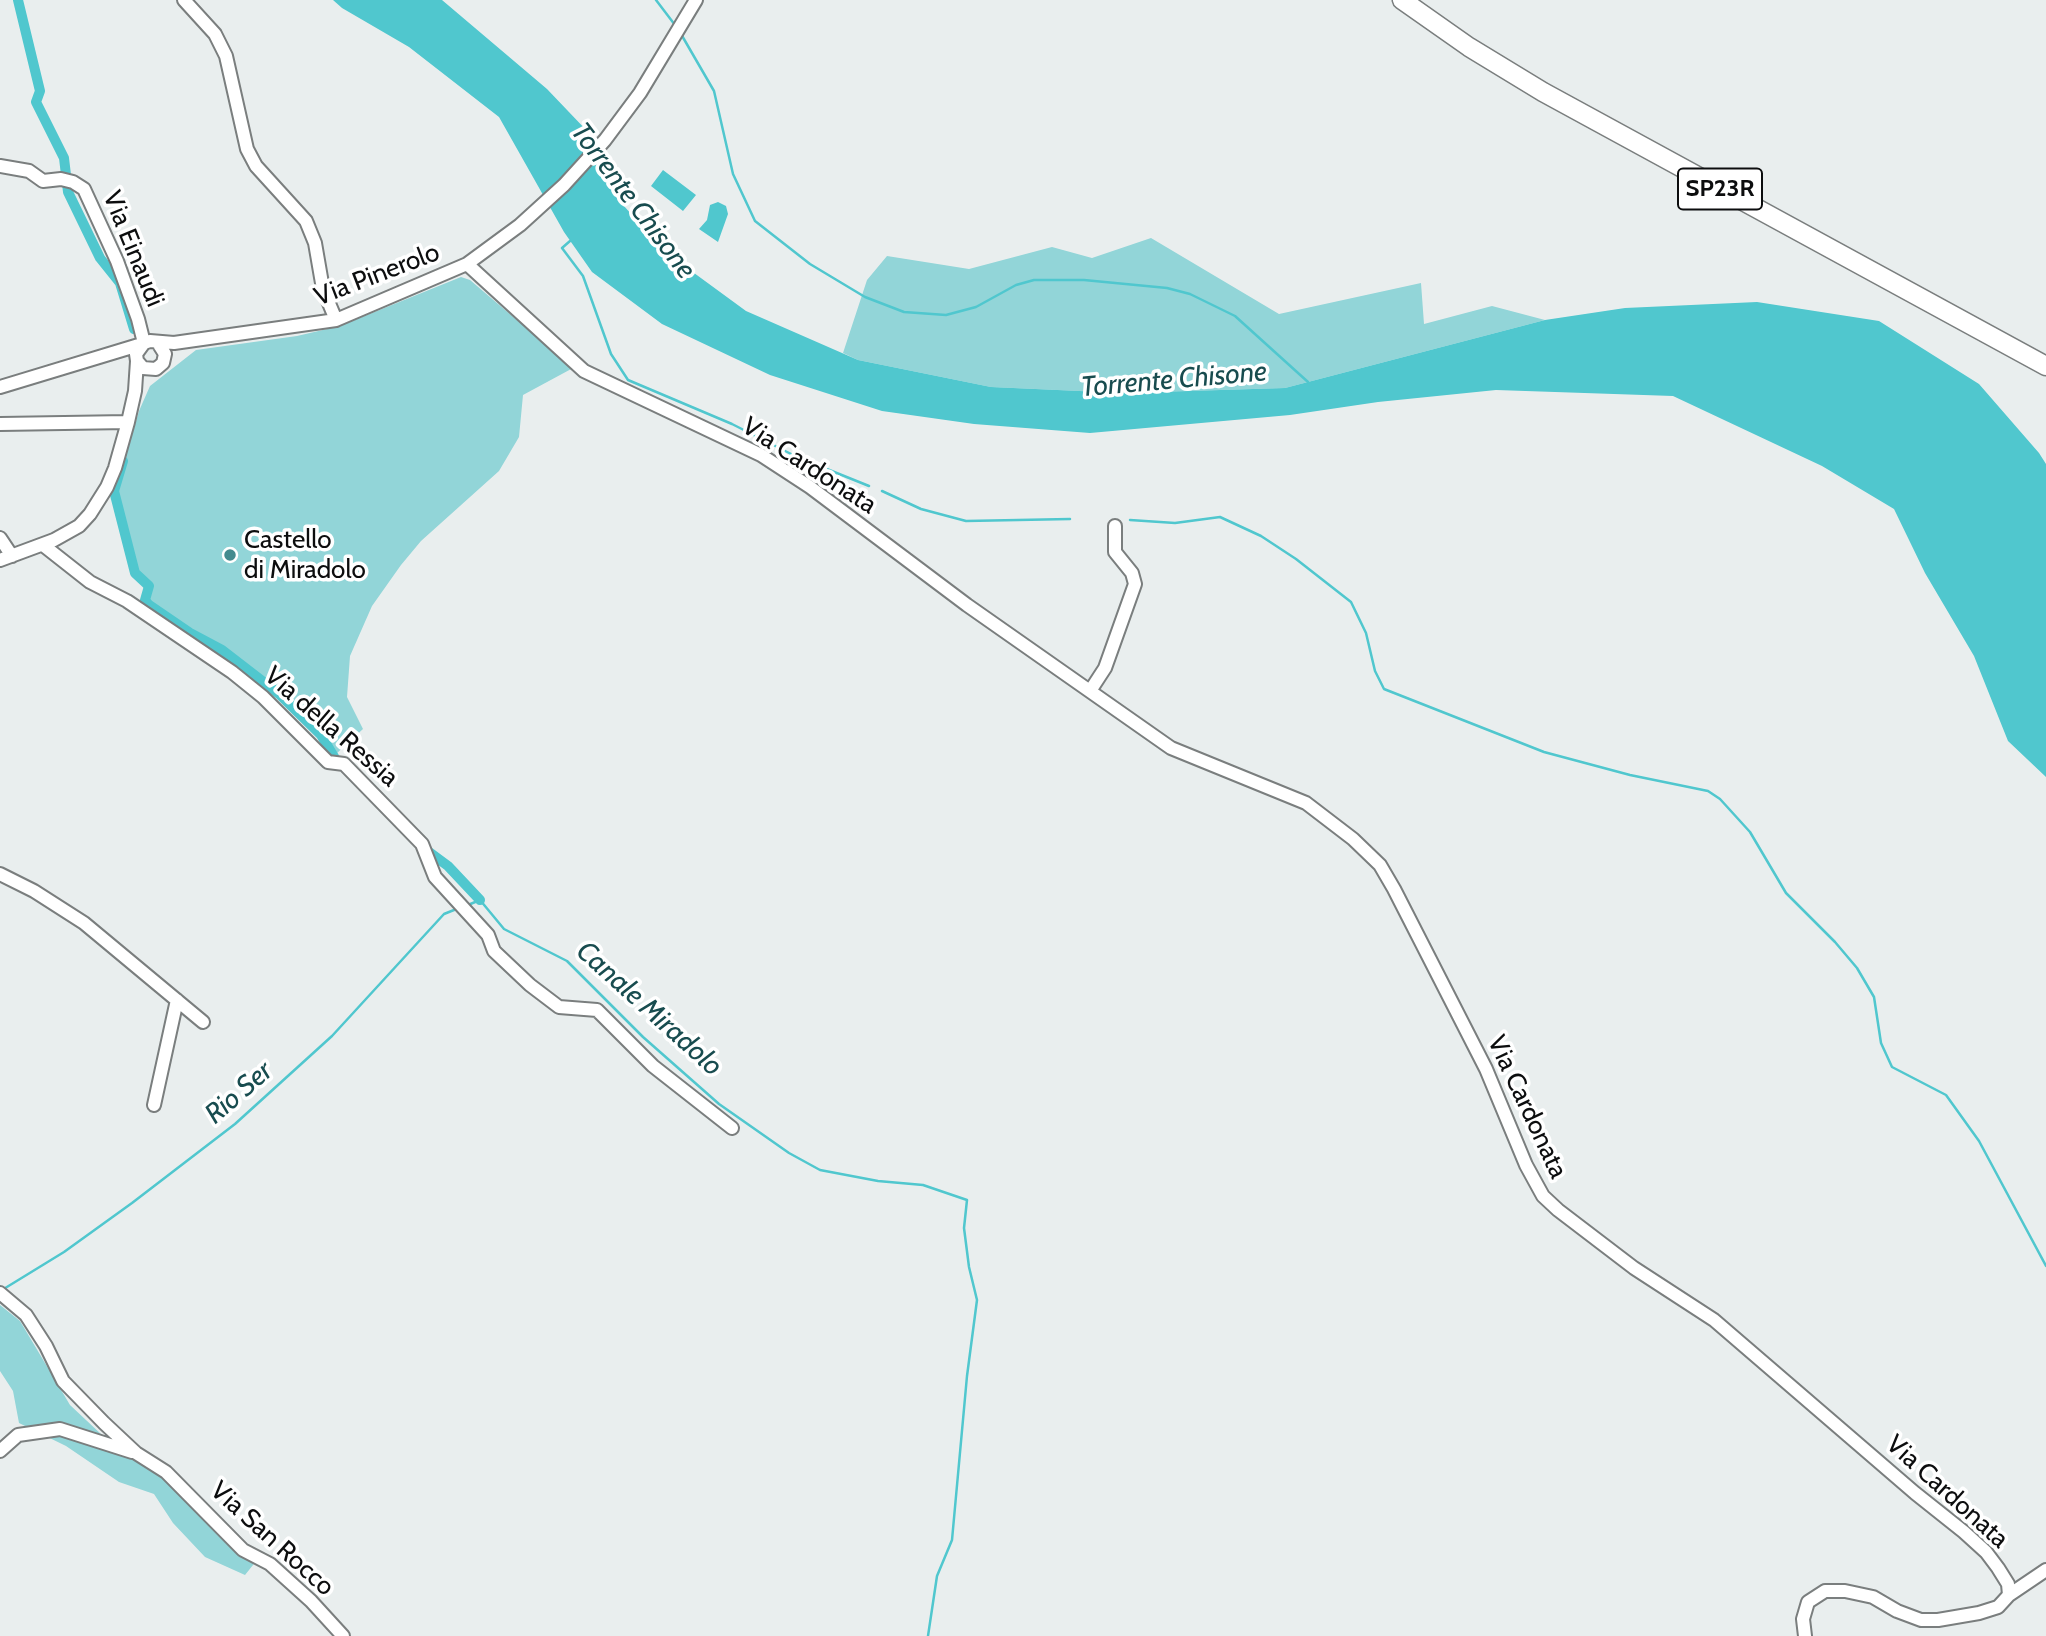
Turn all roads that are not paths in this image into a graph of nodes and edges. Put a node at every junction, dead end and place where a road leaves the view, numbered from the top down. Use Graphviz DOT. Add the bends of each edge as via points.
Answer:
graph roads {
  1 [pos="184,0"];
  2 [pos="696,0"];
  3 [pos="1402,0"];
  4 [pos="1418,0"];
  5 [pos="1,166"];
  6 [pos="467,264"];
  7 [pos="336,320"];
  8 [pos="195,340"];
  9 [pos="148,343"];
  10 [pos="114,354"];
  11 [pos="2046,356"];
  12 [pos="137,359"];
  13 [pos="163,363"];
  14 [pos="2046,366"];
  15 [pos="151,370"];
  16 [pos="0,387"];
  17 [pos="135,391"];
  18 [pos="128,422"];
  19 [pos="0,424"];
  20 [pos="1115,526"];
  21 [pos="0,538"];
  22 [pos="43,545"];
  23 [pos="6,558"];
  24 [pos="1090,691"];
  25 [pos="0,874"];
  26 [pos="177,1000"];
  27 [pos="203,1022"];
  28 [pos="154,1105"];
  29 [pos="732,1128"];
  30 [pos="3,1294"];
  31 [pos="0,1451"];
  32 [pos="136,1453"];
  33 [pos="2046,1570"];
  34 [pos="2009,1595"];
  35 [pos="343,1636"];
  36 [pos="1805,1636"];
  1 -- 7 [label="street" via="215,34 226,56 247,149 256,166 306,221"];
  2 -- 6 [label="street, Via Pinerolo" via="640,93 605,139 520,225"];
  3 -- 14 [label="highway, SP23R" via="1542,92"];
  4 -- 11 [label="highway, SP23R" via="1544,83"];
  5 -- 9 [label="street, Via Einaudi" via="29,171 43,181 65,180 84,189"];
  6 -- 7 [label="street, Via Pinerolo"];
  6 -- 24 [label="street, Via Cardonata" via="584,370 761,456 810,487"];
  7 -- 8 [label="street, Via Pinerolo"];
  8 -- 9 [label="street, Via Pinerolo"];
  8 -- 13 [label="street, Via Pinerolo"];
  9 -- 10 [label="street, Via Pinerolo"];
  9 -- 12 [label="street" via="137,350"];
  9 -- 13 [label="street" via="165,354"];
  10 -- 12 [label="street"];
  10 -- 16 [label="street, Via Pinerolo"];
  12 -- 15 [label="street"];
  12 -- 17 [label="street"];
  13 -- 15 [label="street"];
  15 -- 17 [label="street"];
  17 -- 18 [label="street"];
  18 -- 19 [label="street"];
  18 -- 22 [label="street" via="115,468 90,514 79,526"];
  20 -- 24 [label="street" via="1115,552 1135,584 1105,668"];
  21 -- 23 [label="street"];
  22 -- 23 [label="street"];
  22 -- 29 [label="street, Via della Ressia" via="90,582 136,606 233,672 328,762 344,764 422,844 435,877 488,935 494,951 530,985 559,1007 597,1010 653,1066"];
  24 -- 34 [label="street, Via Cardonata" via="1171,748 1306,803 1380,864 1486,1069 1543,1196 1624,1261 1714,1320 1964,1532 1998,1568"];
  25 -- 26 [label="street" via="84,923"];
  26 -- 27 [label="street"];
  26 -- 28 [label="street"];
  30 -- 32 [label="street" via="26,1315 63,1381"];
  31 -- 32 [label="street" via="18,1436 60,1429"];
  32 -- 35 [label="street, Via San Rocco" via="166,1472 243,1550 270,1564"];
  33 -- 34 [label="street"];
  34 -- 36 [label="street" via="1998,1607 1979,1613 1921,1620 1873,1597 1825,1591 1808,1602"];
}
